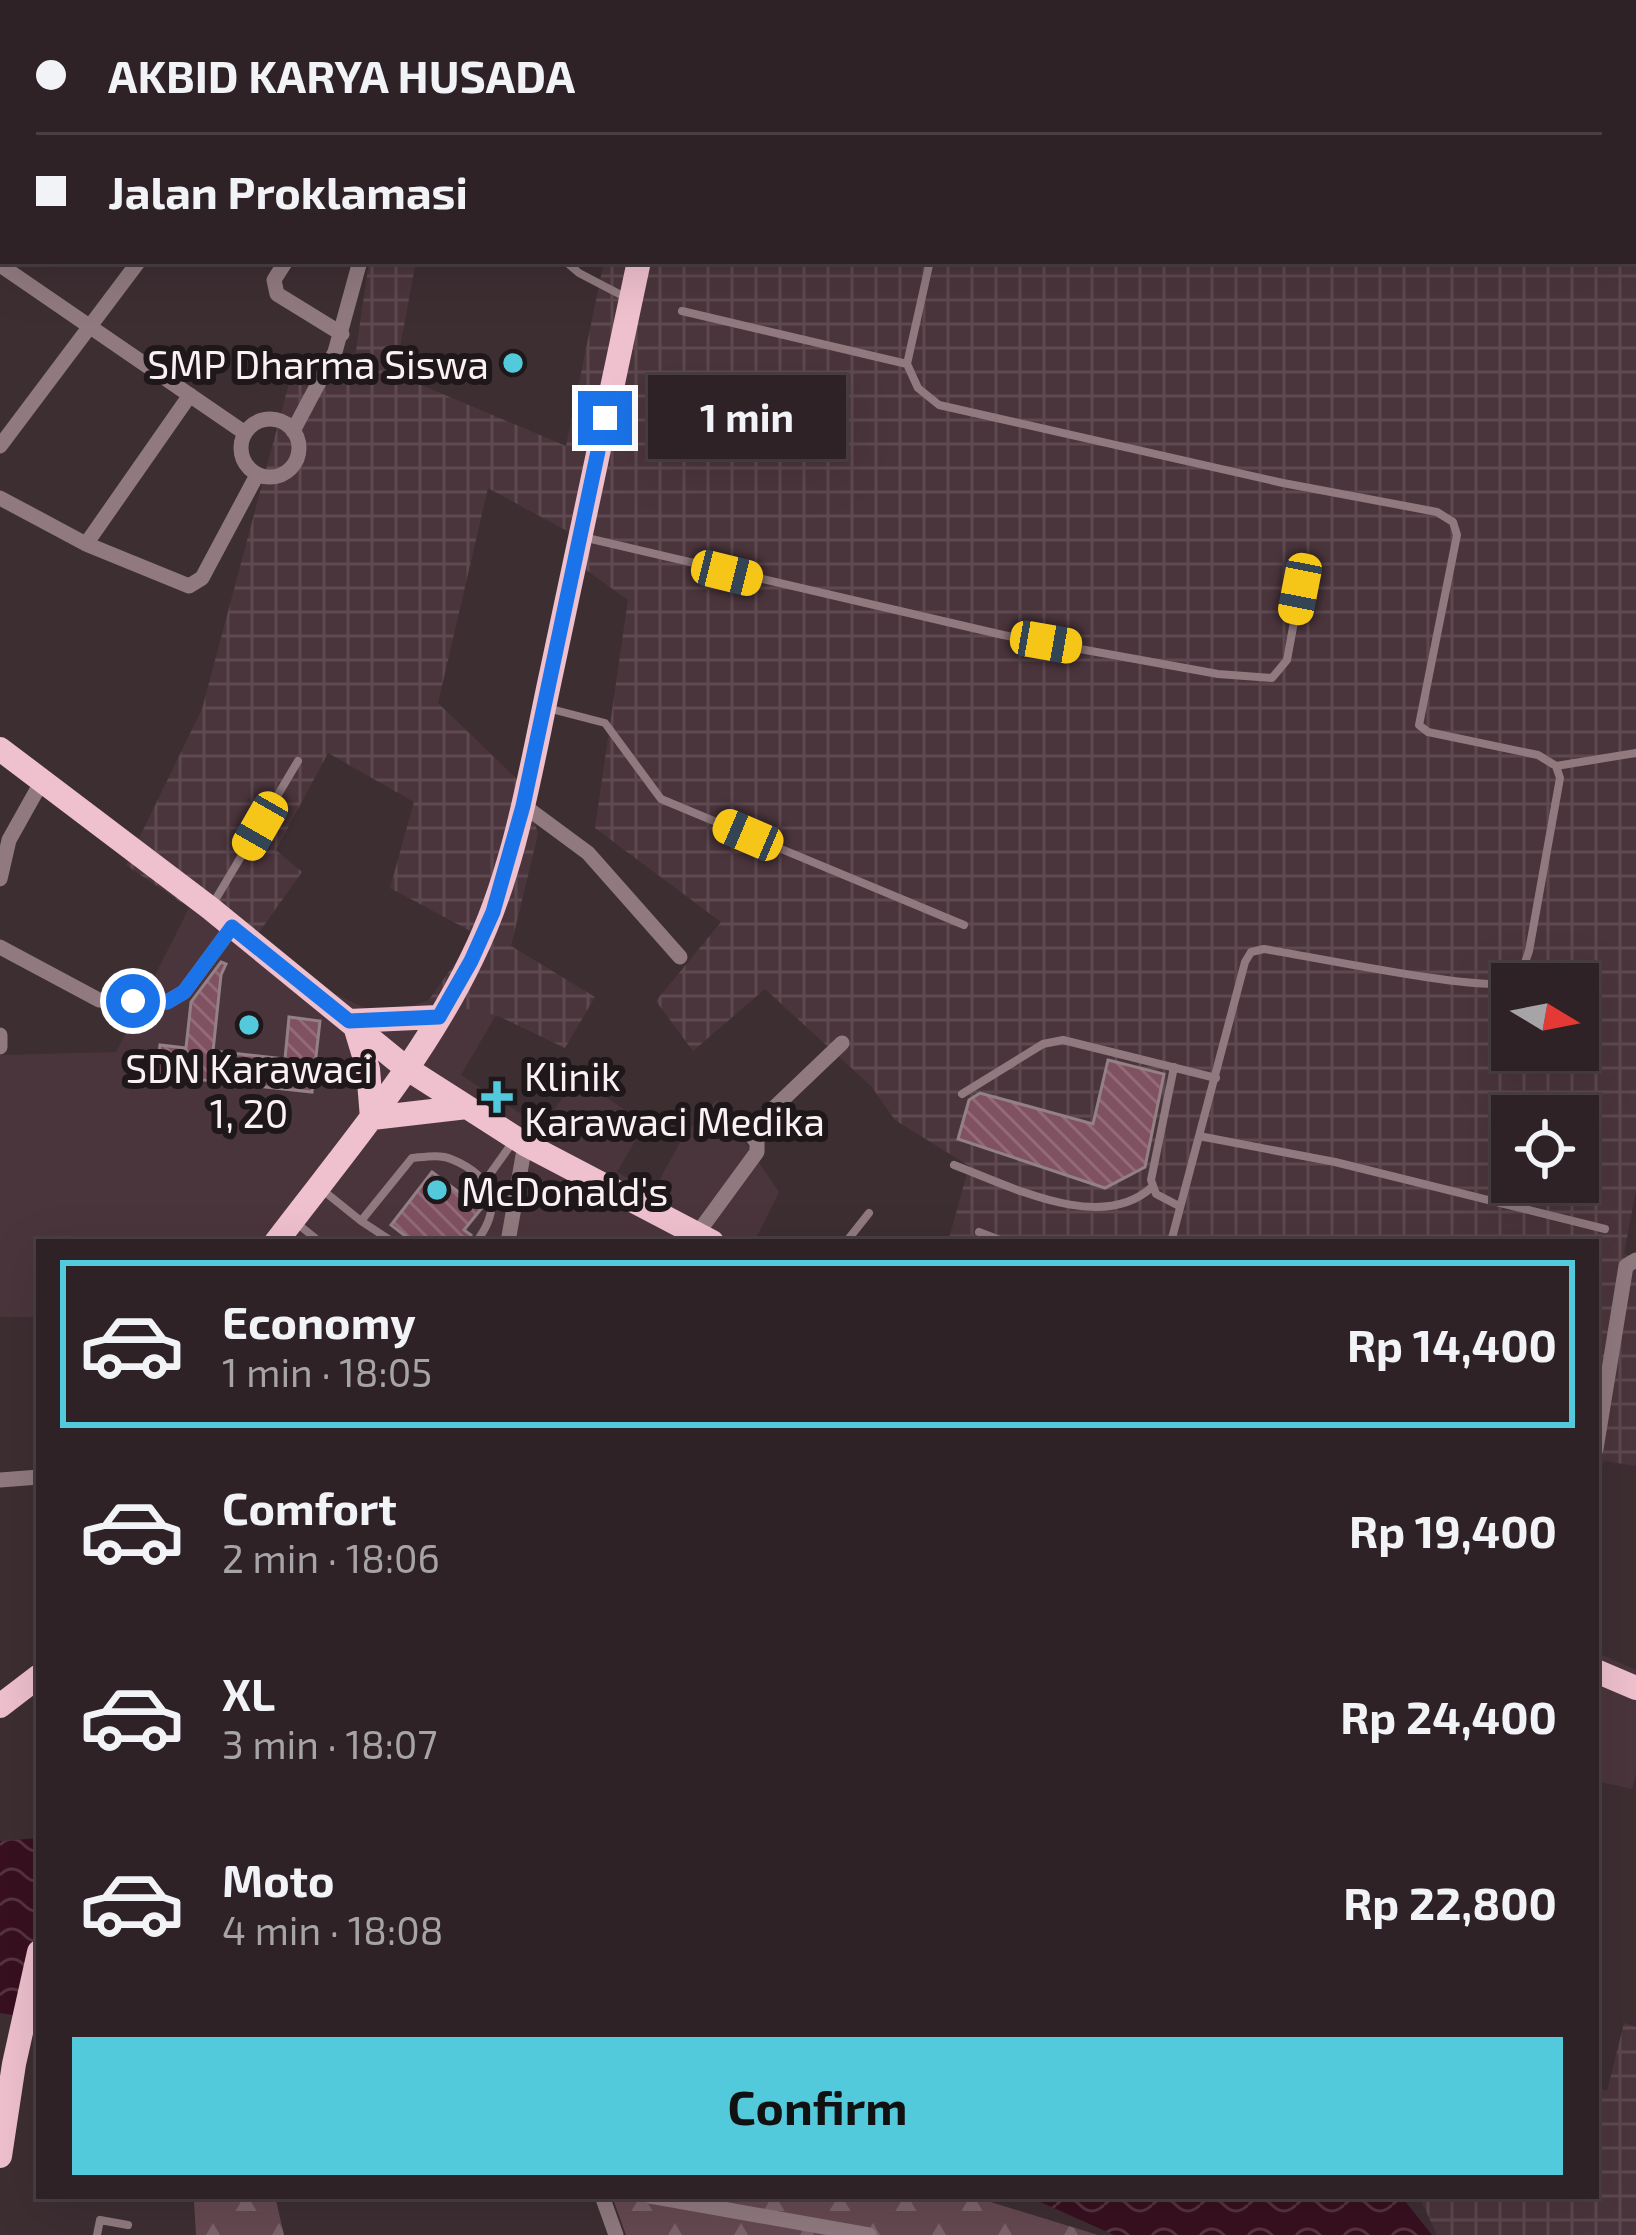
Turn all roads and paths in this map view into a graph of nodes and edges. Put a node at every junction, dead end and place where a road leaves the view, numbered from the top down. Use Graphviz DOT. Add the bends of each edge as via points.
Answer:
graph roads {
  1 [pos="137,264"];
  2 [pos="284,264"];
  3 [pos="358,264"];
  4 [pos="568,264"];
  5 [pos="638,264"];
  6 [pos="929,264"];
  7 [pos="0,265"];
  8 [pos="631,301"];
  9 [pos="682,311"];
  10 [pos="92,327"];
  11 [pos="342,334"];
  12 [pos="907,364"];
  13 [pos="190,395"];
  14 [pos="293,430"];
  15 [pos="245,433"];
  16 [pos="0,446"];
  17 [pos="257,475"];
  18 [pos="0,498"];
  19 [pos="580,536"];
  20 [pos="86,544"];
  21 [pos="1300,589"];
  22 [pos="544,706"];
  23 [pos="0,748"];
  24 [pos="1636,753"];
  25 [pos="298,761"];
  26 [pos="1556,766"];
  27 [pos="43,781"];
  28 [pos="523,806"];
  29 [pos="0,879"];
  30 [pos="210,908"];
  31 [pos="964,926"];
  32 [pos="232,927"];
  33 [pos="0,947"];
  34 [pos="680,957"];
  35 [pos="439,1017"];
  36 [pos="352,1023"];
  37 [pos="0,1035"];
  38 [pos="842,1043"];
  39 [pos="0,1047"];
  40 [pos="1174,1066"];
  41 [pos="406,1068"];
  42 [pos="1216,1078"];
  43 [pos="962,1094"];
  44 [pos="467,1108"];
  45 [pos="372,1118"];
  46 [pos="1199,1136"];
  47 [pos="520,1141"];
  48 [pos="953,1165"];
  49 [pos="485,1181"];
  50 [pos="318,1187"];
  51 [pos="1152,1187"];
  52 [pos="1179,1206"];
  53 [pos="868,1213"];
  54 [pos="293,1220"];
  55 [pos="361,1221"];
  56 [pos="1605,1229"];
  57 [pos="980,1232"];
  58 [pos="705,1238"];
  59 [pos="279,1239"];
  60 [pos="316,1239"];
  61 [pos="388,1239"];
  62 [pos="478,1239"];
  63 [pos="508,1239"];
  64 [pos="848,1239"];
  65 [pos="998,1239"];
  66 [pos="1172,1239"];
  67 [pos="1636,1260"];
  68 [pos="1599,1431"];
  69 [pos="36,1478"];
  70 [pos="0,1480"];
  71 [pos="1599,1672"];
  72 [pos="36,1678"];
  73 [pos="1636,1688"];
  74 [pos="0,1706"];
  75 [pos="36,1965"];
  76 [pos="0,2156"];
  77 [pos="603,2199"];
  78 [pos="667,2199"];
  79 [pos="128,2225"];
  80 [pos="97,2235"];
  81 [pos="616,2235"];
  82 [pos="869,2235"];
  1 -- 10 [label="street"];
  2 -- 11 [label="street" via="274,280 277,294"];
  3 -- 11 [label="street"];
  4 -- 8 [label="lane"];
  5 -- 8 [label="main road"];
  6 -- 12 [label="lane"];
  7 -- 10 [label="street"];
  8 -- 19 [label="main road"];
  9 -- 12 [label="lane"];
  10 -- 13 [label="street"];
  10 -- 16 [label="street"];
  11 -- 14 [label="street"];
  12 -- 26 [label="lane" via="918,388 939,405 1447,516 1457,535 1419,725"];
  13 -- 15 [label="street"];
  13 -- 20 [label="street"];
  14 -- 15 [label="street" via="269,419"];
  14 -- 17 [label="street" via="299,449 292,467 276,477"];
  15 -- 17 [label="street" via="244,461"];
  17 -- 20 [label="street" via="202,578 189,586"];
  18 -- 20 [label="street"];
  19 -- 21 [label="lane" via="1003,635 1271,678 1287,660"];
  19 -- 22 [label="main road"];
  22 -- 28 [label="main road"];
  22 -- 31 [label="lane" via="604,723 662,799"];
  23 -- 27 [label="main road"];
  24 -- 26 [label="lane"];
  25 -- 30 [label="lane"];
  26 -- 42 [label="lane" via="1529,951 1513,981 1463,983 1251,952"];
  27 -- 29 [label="street" via="9,840"];
  27 -- 30 [label="main road"];
  28 -- 34 [label="street" via="588,853"];
  28 -- 35 [label="main road" via="493,912"];
  30 -- 32 [label="main road"];
  32 -- 33 [label="street" via="184,992 167,1002 99,1000"];
  32 -- 36 [label="main road"];
  35 -- 36 [label="main road"];
  35 -- 41 [label="main road"];
  36 -- 41 [label="main road"];
  36 -- 45 [label="main road" via="368,1069"];
  37 -- 39 [label="street"];
  38 -- 58 [label="street" via="754,1127 757,1152"];
  40 -- 42 [label="lane"];
  40 -- 43 [label="lane" via="1064,1040 1043,1044"];
  40 -- 51 [label="lane"];
  41 -- 44 [label="main road"];
  41 -- 45 [label="main road"];
  42 -- 46 [label="lane"];
  44 -- 45 [label="main road"];
  44 -- 47 [label="main road"];
  45 -- 50 [label="main road"];
  46 -- 52 [label="lane"];
  46 -- 56 [label="lane"];
  47 -- 49 [label="lane"];
  47 -- 58 [label="main road"];
  47 -- 63 [label="street"];
  48 -- 51 [label="lane" via="1080,1207 1110,1209"];
  49 -- 55 [label="lane" via="448,1157 412,1158"];
  49 -- 62 [label="lane" via="494,1208"];
  50 -- 54 [label="main road"];
  50 -- 55 [label="lane"];
  51 -- 52 [label="lane"];
  52 -- 66 [label="lane"];
  53 -- 64 [label="lane"];
  54 -- 59 [label="main road"];
  54 -- 60 [label="lane"];
  55 -- 61 [label="lane"];
  57 -- 65 [label="lane"];
  67 -- 68 [label="street" via="1626,1266"];
  69 -- 70 [label="street"];
  71 -- 73 [label="main road"];
  72 -- 74 [label="main road"];
  75 -- 76 [label="main road"];
  77 -- 81 [label="street"];
  78 -- 82 [label="street"];
  79 -- 80 [label="lane" via="100,2220"];
}
